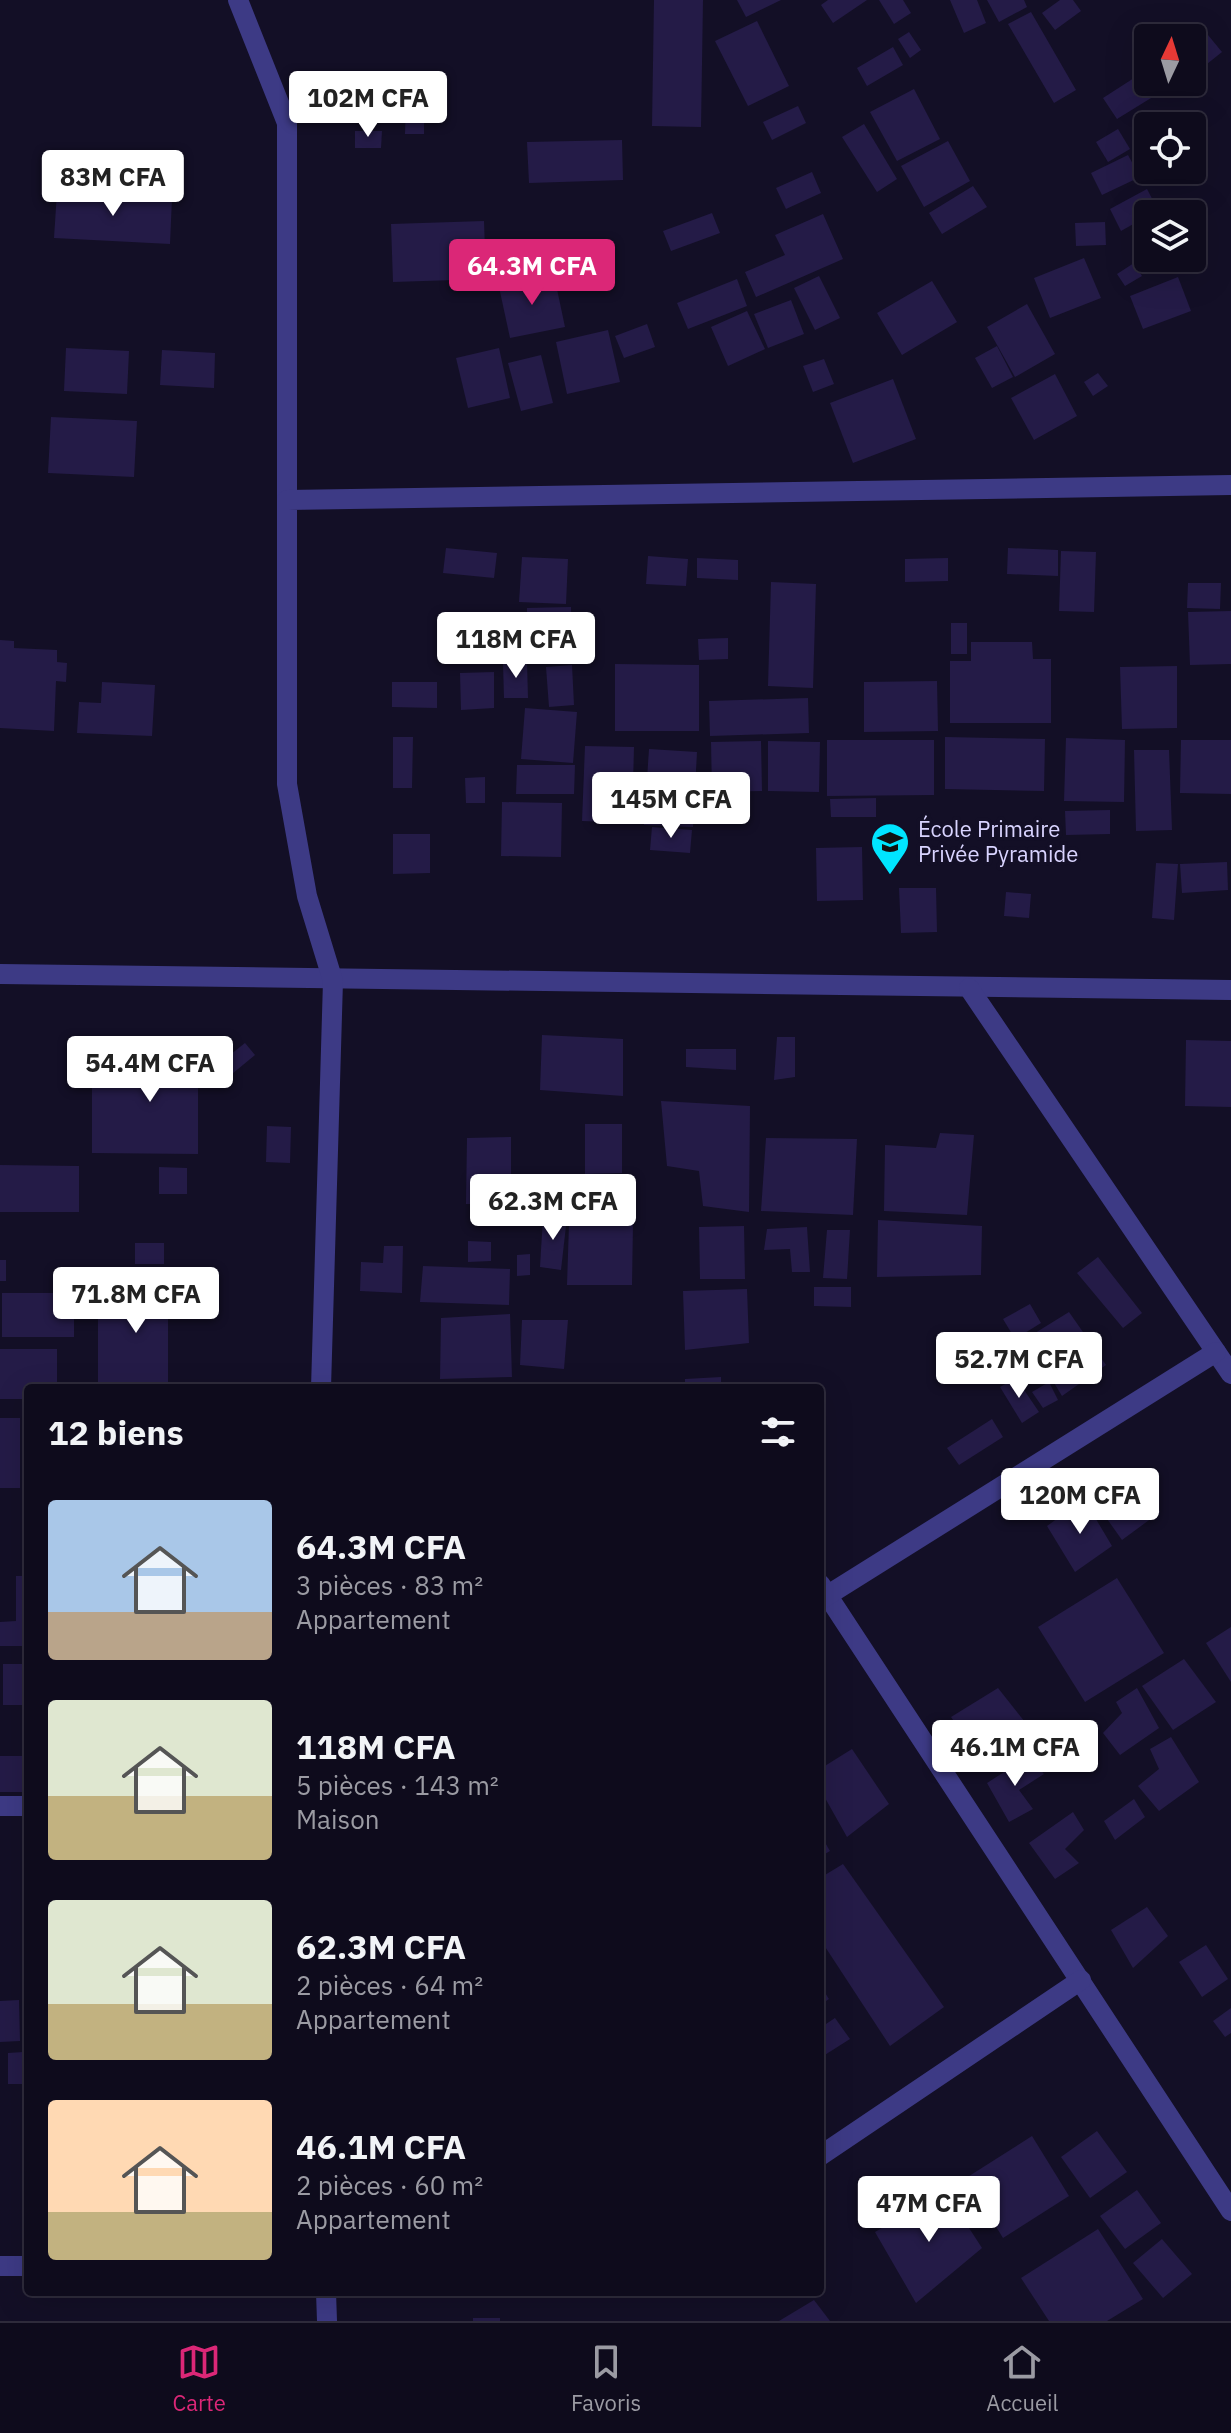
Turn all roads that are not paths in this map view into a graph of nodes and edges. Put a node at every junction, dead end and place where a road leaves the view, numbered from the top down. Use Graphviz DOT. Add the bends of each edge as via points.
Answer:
graph roads {
  1 [pos="238,0"];
  2 [pos="1231,485"];
  3 [pos="287,500"];
  4 [pos="0,974"];
  5 [pos="333,981"];
  6 [pos="969,988"];
  7 [pos="1231,990"];
  8 [pos="1216,1352"];
  9 [pos="1231,1374"];
  10 [pos="321,1384"];
  11 [pos="824,1592"];
  12 [pos="824,1594"];
  13 [pos="0,1806"];
  14 [pos="24,1806"];
  15 [pos="1081,1980"];
  16 [pos="824,2153"];
  17 [pos="1231,2211"];
  18 [pos="0,2266"];
  19 [pos="24,2266"];
  20 [pos="326,2296"];
  21 [pos="327,2321"];
  1 -- 3 [label="street" via="287,123"];
  2 -- 3 [label="street"];
  3 -- 5 [label="street" via="287,784 307,896"];
  4 -- 5 [label="street"];
  5 -- 6 [label="street"];
  5 -- 10 [label="street"];
  6 -- 7 [label="street"];
  6 -- 8 [label="street"];
  8 -- 9 [label="street"];
  8 -- 11 [label="street"];
  12 -- 15 [label="street"];
  13 -- 14 [label="street"];
  15 -- 16 [label="street"];
  15 -- 17 [label="street"];
  18 -- 19 [label="street"];
  20 -- 21 [label="street"];
}
